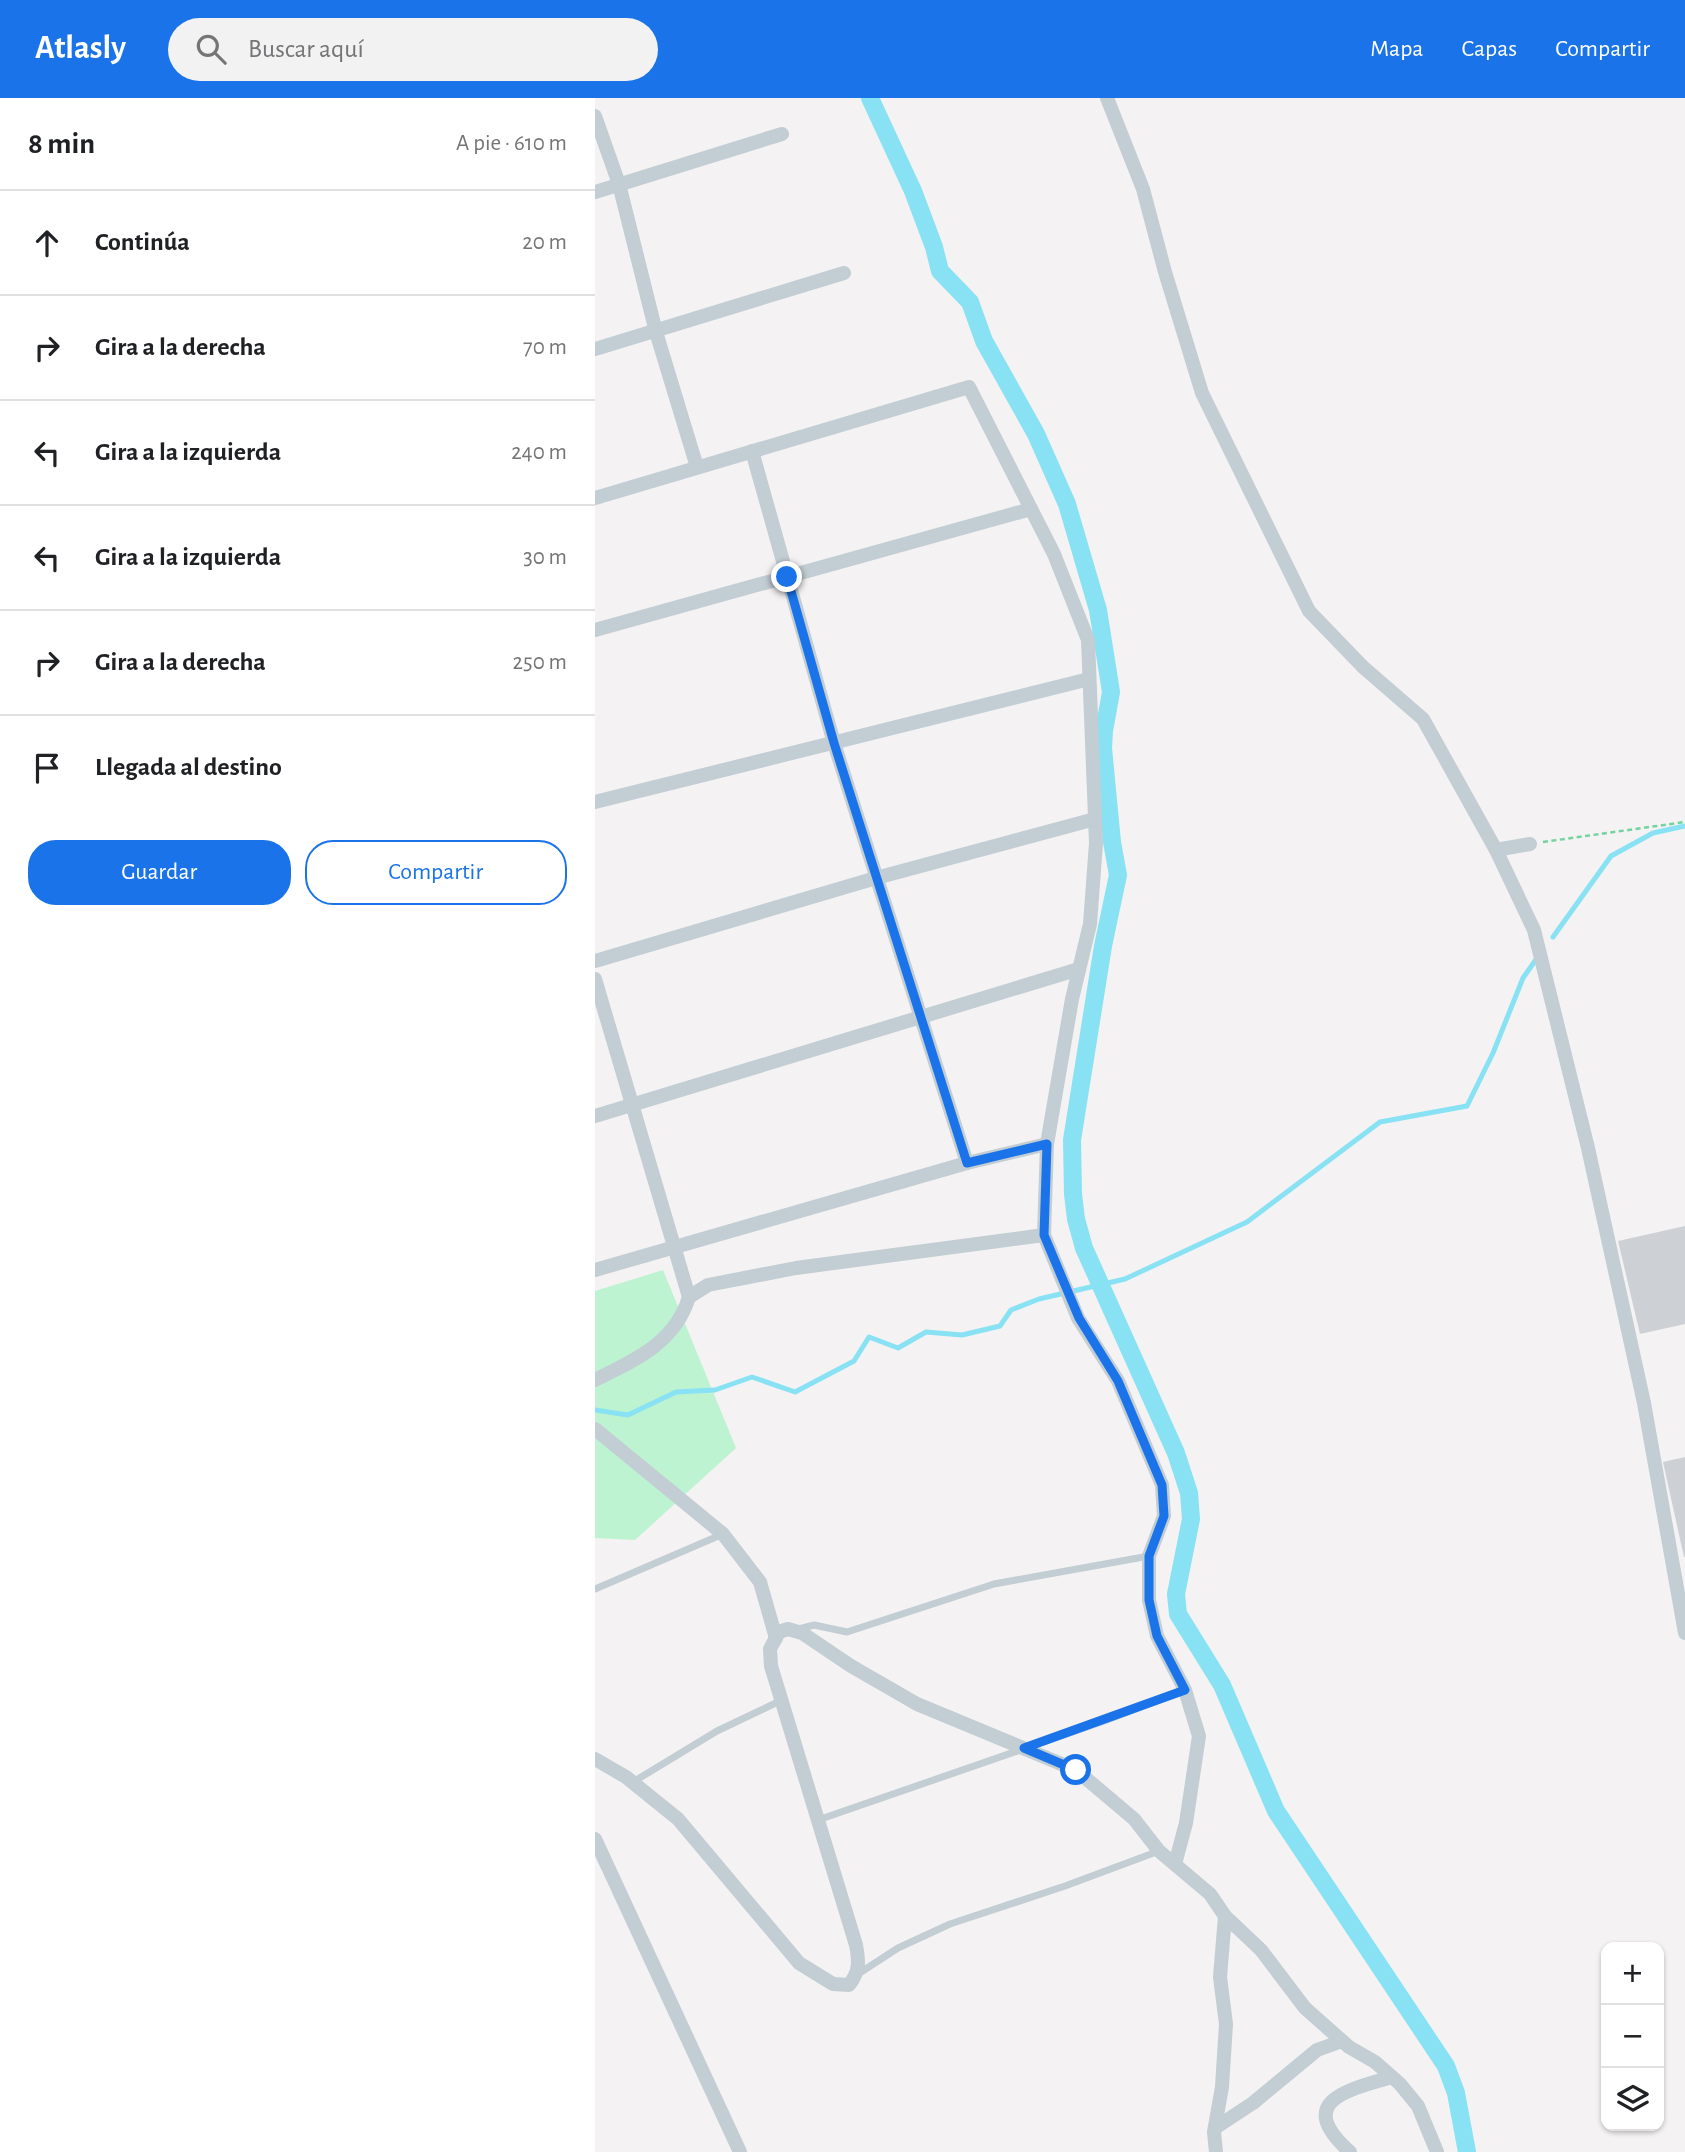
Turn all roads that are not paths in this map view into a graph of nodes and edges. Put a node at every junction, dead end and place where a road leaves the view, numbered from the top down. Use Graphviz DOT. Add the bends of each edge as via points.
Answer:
graph roads {
  1 [pos="1107,98"];
  2 [pos="595,116"];
  3 [pos="782,134"];
  4 [pos="619,184"];
  5 [pos="595,192"];
  6 [pos="844,273"];
  7 [pos="656,332"];
  8 [pos="595,349"];
  9 [pos="752,451"];
  10 [pos="697,467"];
  11 [pos="595,498"];
  12 [pos="1031,509"];
  13 [pos="787,577"];
  14 [pos="595,630"];
  15 [pos="1089,679"];
  16 [pos="834,743"];
  17 [pos="595,802"];
  18 [pos="1095,819"];
  19 [pos="1530,844"];
  20 [pos="1496,850"];
  21 [pos="876,878"];
  22 [pos="595,961"];
  23 [pos="1079,969"];
  24 [pos="595,979"];
  25 [pos="920,1016"];
  26 [pos="632,1106"];
  27 [pos="595,1116"];
  28 [pos="1047,1144"];
  29 [pos="967,1163"];
  30 [pos="1044,1235"];
  31 [pos="674,1248"];
  32 [pos="595,1270"];
  33 [pos="689,1297"];
  34 [pos="595,1380"];
  35 [pos="595,1429"];
  36 [pos="723,1534"];
  37 [pos="1149,1556"];
  38 [pos="595,1589"];
  39 [pos="792,1630"];
  40 [pos="1685,1633"];
  41 [pos="776,1637"];
  42 [pos="1185,1690"];
  43 [pos="782,1700"];
  44 [pos="1024,1748"];
  45 [pos="595,1759"];
  46 [pos="632,1782"];
  47 [pos="818,1820"];
  48 [pos="595,1839"];
  49 [pos="1159,1851"];
  50 [pos="1175,1864"];
  51 [pos="1225,1916"];
  52 [pos="857,1974"];
  53 [pos="1342,2041"];
  54 [pos="1392,2077"];
  55 [pos="1215,2128"];
  56 [pos="740,2152"];
  57 [pos="1216,2152"];
  58 [pos="1350,2152"];
  59 [pos="1437,2152"];
  1 -- 20 [label="street" via="1143,189 1202,393 1308,611 1423,719"];
  2 -- 4 [label="street"];
  3 -- 4 [label="street"];
  4 -- 5 [label="street"];
  4 -- 7 [label="street"];
  6 -- 7 [label="street"];
  7 -- 8 [label="street"];
  7 -- 10 [label="street"];
  9 -- 10 [label="street"];
  9 -- 12 [label="street" via="969,387"];
  9 -- 13 [label="street"];
  10 -- 11 [label="street"];
  12 -- 13 [label="street"];
  12 -- 15 [label="street" via="1088,640"];
  13 -- 14 [label="street"];
  13 -- 16 [label="street"];
  15 -- 16 [label="street"];
  15 -- 18 [label="street"];
  16 -- 17 [label="street"];
  16 -- 21 [label="street"];
  18 -- 21 [label="street"];
  18 -- 23 [label="street" via="1090,924"];
  19 -- 20 [label="street"];
  20 -- 40 [label="street" via="1534,930 1588,1148 1644,1403"];
  21 -- 22 [label="street"];
  21 -- 25 [label="street"];
  23 -- 25 [label="street"];
  23 -- 28 [label="street"];
  24 -- 26 [label="street"];
  25 -- 26 [label="street"];
  25 -- 29 [label="street"];
  26 -- 27 [label="street"];
  26 -- 31 [label="street"];
  28 -- 29 [label="street"];
  28 -- 30 [label="street"];
  29 -- 31 [label="street"];
  30 -- 33 [label="street" via="796,1268 708,1285"];
  30 -- 37 [label="street" via="1079,1318 1118,1381 1162,1485 1164,1516"];
  31 -- 32 [label="street"];
  31 -- 33 [label="street"];
  33 -- 34 [label="street" via="683,1316 655,1348"];
  35 -- 36 [label="street"];
  36 -- 38 [label="lane"];
  36 -- 41 [label="street" via="760,1582"];
  37 -- 39 [label="lane" via="994,1584 848,1632 814,1625"];
  37 -- 42 [label="street" via="1149,1600 1157,1636"];
  39 -- 41 [label="street"];
  39 -- 44 [label="street" via="917,1704"];
  41 -- 43 [label="street" via="770,1649 771,1666"];
  42 -- 44 [label="lane"];
  42 -- 50 [label="street" via="1199,1736"];
  43 -- 46 [label="lane" via="717,1731"];
  43 -- 47 [label="street"];
  44 -- 47 [label="lane"];
  44 -- 49 [label="street" via="1076,1770 1134,1819"];
  45 -- 46 [label="street"];
  46 -- 52 [label="street" via="678,1819 799,1963 832,1984 849,1985"];
  47 -- 52 [label="street" via="856,1945"];
  48 -- 56 [label="street"];
  49 -- 50 [label="street"];
  49 -- 52 [label="lane" via="950,1924"];
  50 -- 51 [label="street" via="1210,1894"];
  51 -- 53 [label="street" via="1261,1950 1305,2008"];
  51 -- 55 [label="street" via="1220,1978 1226,2024"];
  53 -- 54 [label="street"];
  53 -- 55 [label="street" via="1317,2050"];
  54 -- 58 [label="street" via="1347,2090 1326,2110 1332,2136"];
  54 -- 59 [label="street" via="1418,2106"];
  55 -- 57 [label="street"];
}
